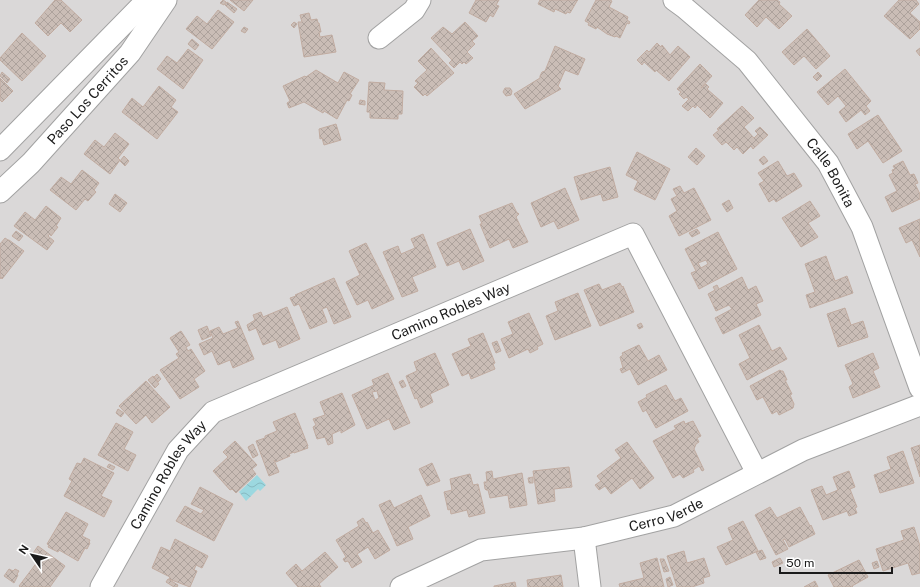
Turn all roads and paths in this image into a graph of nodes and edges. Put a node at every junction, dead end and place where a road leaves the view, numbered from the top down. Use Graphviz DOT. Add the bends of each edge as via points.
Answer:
graph roads {
  1 [pos="147,0"];
  2 [pos="166,0"];
  3 [pos="420,0"];
  4 [pos="674,0"];
  5 [pos="379,38"];
  6 [pos="0,150"];
  7 [pos="0,192"];
  8 [pos="920,388"];
  9 [pos="920,405"];
  10 [pos="757,473"];
  11 [pos="584,538"];
  12 [pos="101,587"];
  13 [pos="401,587"];
  14 [pos="590,587"];
  1 -- 6 [label="street, Paso Los Cerritos"];
  2 -- 7 [label="street, Paso Los Cerritos" via="130,53 31,163"];
  3 -- 5 [label="street" via="414,10"];
  4 -- 8 [label="street, Calle Bonita" via="747,61 828,163 862,227"];
  9 -- 10 [label="street, Cerro Verde" via="803,450"];
  10 -- 11 [label="street, Cerro Verde" via="674,516"];
  10 -- 12 [label="street, Camino Robles Way" via="633,234 213,412 178,450"];
  11 -- 13 [label="street, Cerro Verde" via="481,550"];
  11 -- 14 [label="street"];
}
